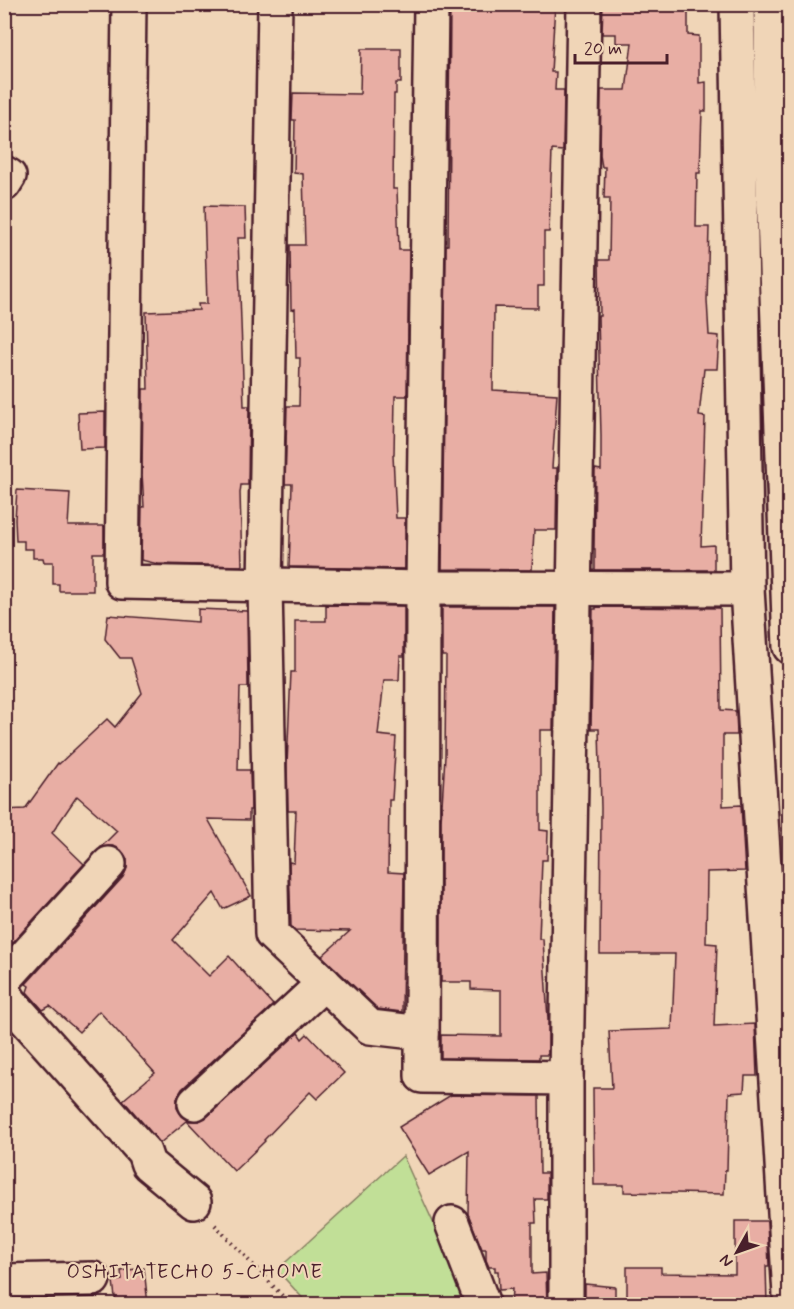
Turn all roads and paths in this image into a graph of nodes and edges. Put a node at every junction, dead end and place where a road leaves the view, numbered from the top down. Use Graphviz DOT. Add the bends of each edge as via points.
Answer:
graph roads {
  1 [pos="129,4"];
  2 [pos="275,4"];
  3 [pos="430,4"];
  4 [pos="584,4"];
  5 [pos="737,4"];
  6 [pos="771,4"];
  7 [pos="4,173"];
  8 [pos="4,184"];
  9 [pos="265,586"];
  10 [pos="423,588"];
  11 [pos="573,589"];
  12 [pos="747,589"];
  13 [pos="789,647"];
  14 [pos="109,864"];
  15 [pos="4,980"];
  16 [pos="324,983"];
  17 [pos="4,992"];
  18 [pos="422,1033"];
  19 [pos="566,1078"];
  20 [pos="195,1103"];
  21 [pos="194,1202"];
  22 [pos="452,1223"];
  23 [pos="93,1278"];
  24 [pos="4,1281"];
  25 [pos="789,1295"];
  26 [pos="290,1305"];
  27 [pos="483,1305"];
  28 [pos="566,1305"];
  1 -- 9 [label="street" via="122,582"];
  2 -- 9 [label="street"];
  3 -- 10 [label="street"];
  4 -- 11 [label="street"];
  5 -- 12 [label="street"];
  6 -- 13 [label="street" via="771,134"];
  7 -- 8 [label="street" via="9,176"];
  9 -- 10 [label="street"];
  9 -- 16 [label="street" via="272,934"];
  10 -- 11 [label="street"];
  10 -- 18 [label="street"];
  11 -- 12 [label="street"];
  11 -- 19 [label="street"];
  12 -- 25 [label="street"];
  14 -- 15 [label="street"];
  16 -- 18 [label="street" via="370,1027"];
  16 -- 20 [label="street"];
  17 -- 21 [label="street" via="144,1152 148,1164"];
  18 -- 19 [label="street" via="422,1076"];
  19 -- 28 [label="street"];
  21 -- 26 [label="path"];
  22 -- 27 [label="street"];
  23 -- 24 [label="street"];
}
